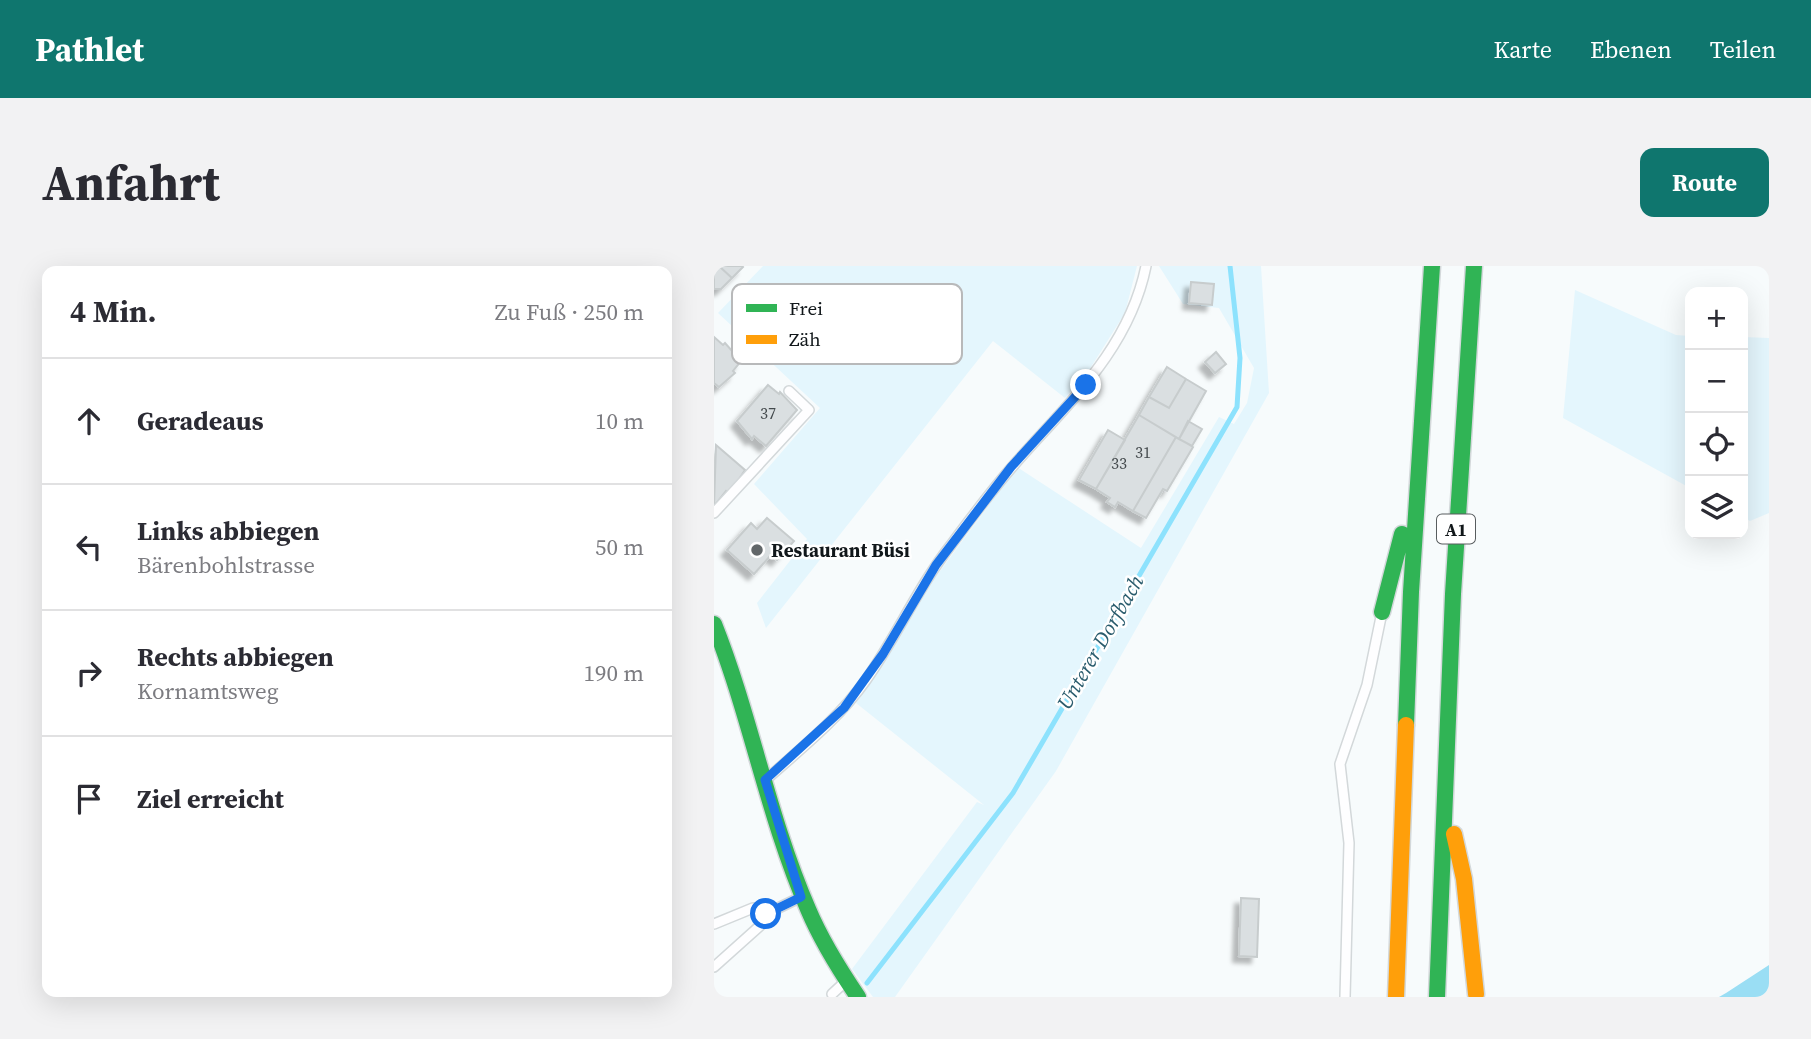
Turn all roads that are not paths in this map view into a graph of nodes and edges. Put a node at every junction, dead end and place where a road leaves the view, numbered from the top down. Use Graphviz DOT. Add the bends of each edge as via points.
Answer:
graph roads {
  1 [pos="1146,266"];
  2 [pos="1432,266"];
  3 [pos="1474,266"];
  4 [pos="789,391"];
  5 [pos="1417,481"];
  6 [pos="714,513"];
  7 [pos="1381,612"];
  8 [pos="714,624"];
  9 [pos="765,780"];
  10 [pos="1444,790"];
  11 [pos="801,897"];
  12 [pos="766,914"];
  13 [pos="714,924"];
  14 [pos="714,967"];
  15 [pos="846,981"];
  16 [pos="832,994"];
  17 [pos="1476,995"];
  18 [pos="858,997"];
  19 [pos="1345,997"];
  20 [pos="1396,997"];
  21 [pos="1437,997"];
  1 -- 9 [label="lane" via="1131,315 1111,353 1011,467 936,565 883,654 844,708"];
  2 -- 5 [label="main road, A1"];
  3 -- 10 [label="main road, A1"];
  4 -- 6 [label="lane" via="809,410"];
  5 -- 7 [label="main road"];
  5 -- 20 [label="main road, A1"];
  7 -- 19 [label="lane" via="1367,685 1340,764 1349,843"];
  8 -- 9 [label="main road" via="746,710"];
  9 -- 11 [label="main road"];
  10 -- 17 [label="main road" via="1464,879"];
  10 -- 21 [label="main road, A1"];
  11 -- 12 [label="lane"];
  11 -- 15 [label="main road"];
  12 -- 13 [label="lane" via="753,908"];
  12 -- 14 [label="lane" via="762,924"];
  15 -- 16 [label="lane"];
  15 -- 18 [label="main road"];
}
